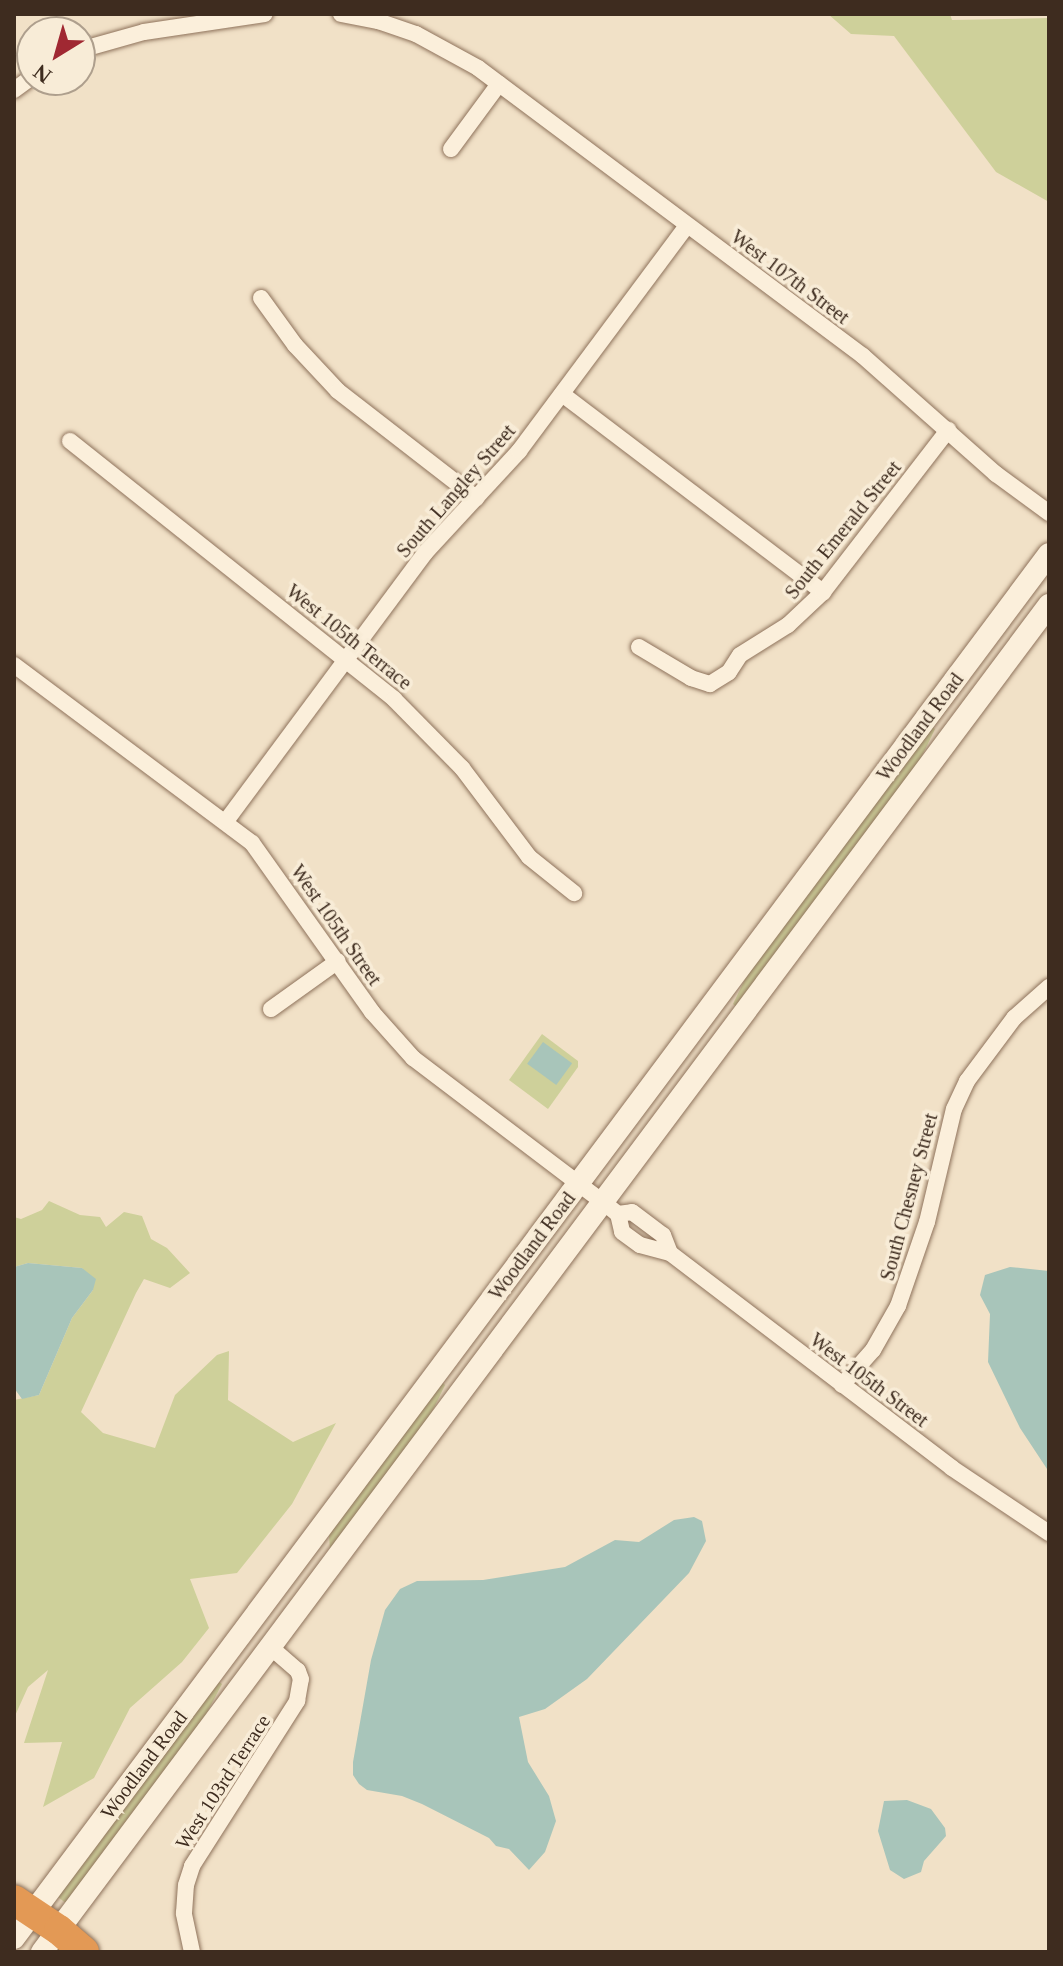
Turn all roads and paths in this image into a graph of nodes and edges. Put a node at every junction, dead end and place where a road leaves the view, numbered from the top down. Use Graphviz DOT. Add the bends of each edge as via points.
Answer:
graph roads {
  1 [pos="265,14"];
  2 [pos="341,14"];
  3 [pos="96,46"];
  4 [pos="499,84"];
  5 [pos="451,149"];
  6 [pos="687,226"];
  7 [pos="261,298"];
  8 [pos="562,394"];
  9 [pos="948,430"];
  10 [pos="70,441"];
  11 [pos="476,498"];
  12 [pos="1049,513"];
  13 [pos="1049,554"];
  14 [pos="823,592"];
  15 [pos="1049,605"];
  16 [pos="639,647"];
  17 [pos="344,662"];
  18 [pos="14,665"];
  19 [pos="226,821"];
  20 [pos="574,893"];
  21 [pos="338,961"];
  22 [pos="1049,987"];
  23 [pos="271,1009"];
  24 [pos="578,1184"];
  25 [pos="611,1208"];
  26 [pos="842,1385"];
  27 [pos="1049,1533"];
  28 [pos="303,1552"];
  29 [pos="301,1606"];
  30 [pos="270,1647"];
  31 [pos="24,1905"];
  32 [pos="14,1938"];
  33 [pos="51,1941"];
  34 [pos="84,1952"];
  35 [pos="192,1952"];
  1 -- 3 [label="street" via="144,32"];
  2 -- 4 [label="street, West 107th Street" via="416,34"];
  4 -- 5 [label="street"];
  4 -- 6 [label="street, West 107th Street"];
  6 -- 8 [label="street, South Langley Street"];
  6 -- 9 [label="street, West 107th Street" via="863,356"];
  7 -- 11 [label="street" via="338,391"];
  8 -- 11 [label="street, South Langley Street"];
  8 -- 14 [label="street"];
  9 -- 12 [label="street, West 107th Street"];
  9 -- 14 [label="street, South Emerald Street"];
  10 -- 17 [label="street, West 105th Terrace"];
  11 -- 17 [label="street, South Langley Street" via="425,553"];
  13 -- 24 [label="main road, Woodland Road"];
  14 -- 16 [label="street, South Emerald Street" via="804,613 740,655 729,672 710,684"];
  15 -- 25 [label="main road, Woodland Road"];
  17 -- 19 [label="street, South Langley Street"];
  17 -- 20 [label="street, West 105th Terrace" via="420,723 462,768 529,857"];
  18 -- 19 [label="street, West 105th Street"];
  19 -- 21 [label="street, West 105th Street" via="252,843"];
  21 -- 23 [label="street"];
  21 -- 24 [label="street, West 105th Street" via="372,1012 413,1058"];
  22 -- 26 [label="street, South Chesney Street" via="1014,1018 967,1081 950,1122 927,1222 898,1306 873,1350"];
  24 -- 25 [label="street, West 105th Street"];
  24 -- 28 [label="main road, Woodland Road"];
  25 -- 26 [label="street, West 105th Street" via="622,1232 640,1245 670,1253"];
  25 -- 29 [label="main road, Woodland Road"];
  26 -- 27 [label="street, West 105th Street"];
  28 -- 29 [label="main road"];
  28 -- 31 [label="main road, Woodland Road"];
  29 -- 30 [label="main road, Woodland Road"];
  30 -- 33 [label="main road, Woodland Road"];
  30 -- 35 [label="street, West 103rd Terrace" via="298,1671 297,1701 192,1866 184,1913"];
  31 -- 32 [label="main road, Woodland Road"];
  31 -- 33 [label="highway"];
  33 -- 34 [label="highway"];
}
